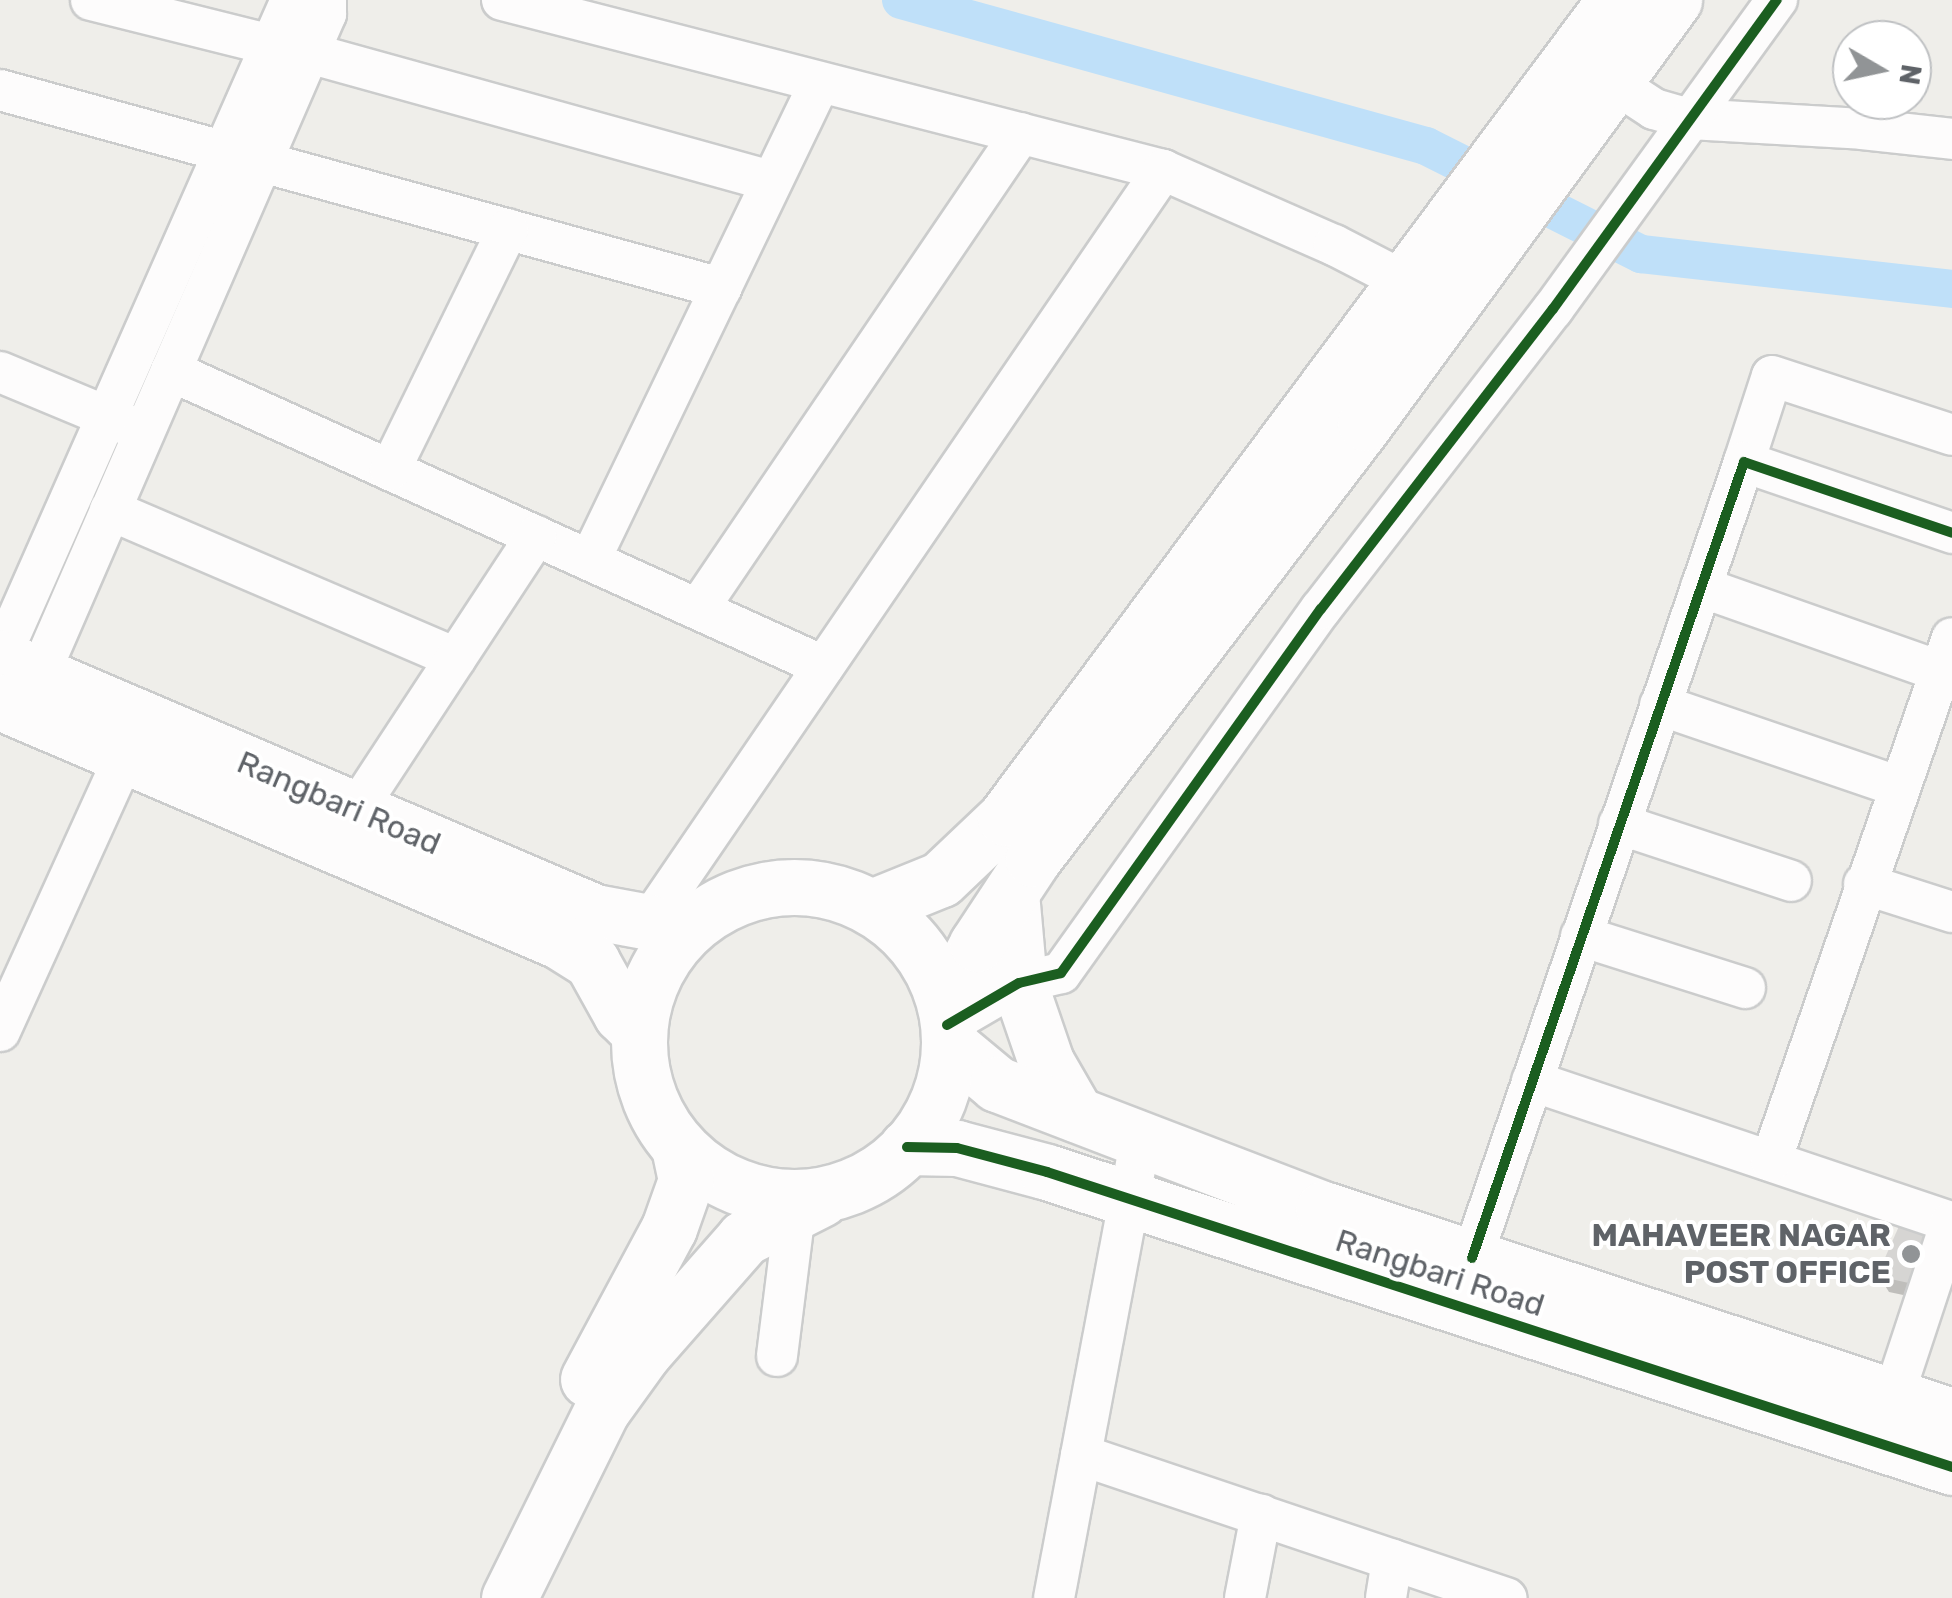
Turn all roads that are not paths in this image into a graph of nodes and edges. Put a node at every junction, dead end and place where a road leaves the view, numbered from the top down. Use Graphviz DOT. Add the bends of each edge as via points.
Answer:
graph roads {
  1 [pos="91,0"];
  2 [pos="291,0"];
  3 [pos="326,0"];
  4 [pos="502,0"];
  5 [pos="1615,0"];
  6 [pos="1674,0"];
  7 [pos="1777,0"];
  8 [pos="290,49"];
  9 [pos="1594,69"];
  10 [pos="820,82"];
  11 [pos="0,90"];
  12 [pos="1690,119"];
  13 [pos="1022,133"];
  14 [pos="1951,138"];
  15 [pos="244,155"];
  16 [pos="1163,170"];
  17 [pos="772,182"];
  18 [pos="508,229"];
  19 [pos="720,288"];
  20 [pos="1428,294"];
  21 [pos="171,371"];
  22 [pos="0,372"];
  23 [pos="107,416"];
  24 [pos="144,431"];
  25 [pos="1952,435"];
  26 [pos="1744,462"];
  27 [pos="390,470"];
  28 [pos="110,510"];
  29 [pos="1952,532"];
  30 [pos="536,536"];
  31 [pos="590,560"];
  32 [pos="1701,587"];
  33 [pos="698,610"];
  34 [pos="1946,655"];
  35 [pos="456,658"];
  36 [pos="823,666"];
  37 [pos="10,673"];
  38 [pos="1660,706"];
  39 [pos="125,756"];
  40 [pos="1899,787"];
  41 [pos="356,810"];
  42 [pos="1620,824"];
  43 [pos="1791,881"];
  44 [pos="1864,884"];
  45 [pos="1011,893"];
  46 [pos="872,907"];
  47 [pos="1952,912"];
  48 [pos="665,928"];
  49 [pos="1582,936"];
  50 [pos="1019,984"];
  51 [pos="1746,988"];
  52 [pos="947,1025"];
  53 [pos="0,1029"];
  54 [pos="639,1032"];
  55 [pos="1532,1082"];
  56 [pos="1076,1114"];
  57 [pos="1141,1139"];
  58 [pos="678,1147"];
  59 [pos="907,1147"];
  60 [pos="1771,1161"];
  61 [pos="1129,1199"];
  62 [pos="811,1204"];
  63 [pos="1472,1258"];
  64 [pos="777,1356"];
  65 [pos="1893,1397"];
  66 [pos="1952,1416"];
  67 [pos="1081,1455"];
  68 [pos="1952,1466"];
  69 [pos="1260,1515"];
  70 [pos="1389,1579"];
  71 [pos="473,1598"];
  72 [pos="509,1598"];
  73 [pos="1054,1598"];
  74 [pos="1245,1598"];
  75 [pos="1507,1598"];
  1 -- 8 [label="street"];
  2 -- 8 [label="street"];
  3 -- 8 [label="street" via="326,14"];
  4 -- 10 [label="street"];
  5 -- 9 [label="street"];
  6 -- 9 [label="street"];
  7 -- 12 [label="street"];
  8 -- 15 [label="street"];
  8 -- 17 [label="street"];
  9 -- 12 [label="street" via="1654,109"];
  9 -- 20 [label="street"];
  10 -- 13 [label="street"];
  10 -- 17 [label="street"];
  11 -- 15 [label="street"];
  12 -- 14 [label="street"];
  12 -- 50 [label="street" via="1320,610 1061,973"];
  13 -- 16 [label="street"];
  13 -- 33 [label="street"];
  15 -- 18 [label="street"];
  15 -- 21 [label="street"];
  15 -- 23 [label="street"];
  16 -- 20 [label="street"];
  16 -- 36 [label="street"];
  17 -- 19 [label="street"];
  18 -- 19 [label="street"];
  18 -- 27 [label="street"];
  19 -- 31 [label="street"];
  20 -- 45 [label="street"];
  20 -- 46 [label="street" via="1004,818 942,879"];
  21 -- 24 [label="street"];
  21 -- 27 [label="street"];
  22 -- 23 [label="street"];
  23 -- 24 [label="street"];
  23 -- 37 [label="street"];
  24 -- 28 [label="street"];
  25 -- 26 [label="street" via="1772,376"];
  26 -- 29 [label="street"];
  26 -- 32 [label="street"];
  27 -- 30 [label="street"];
  28 -- 35 [label="street"];
  28 -- 37 [label="street"];
  30 -- 31 [label="street"];
  30 -- 35 [label="street"];
  31 -- 33 [label="street"];
  32 -- 34 [label="street"];
  32 -- 38 [label="street"];
  33 -- 36 [label="street"];
  34 -- 40 [label="street"];
  35 -- 41 [label="street"];
  36 -- 48 [label="street"];
  37 -- 39 [label="street, Rangbari Road"];
  37 -- 41 [label="street, Rangbari Road"];
  38 -- 40 [label="street"];
  38 -- 42 [label="street"];
  39 -- 53 [label="street"];
  39 -- 54 [label="street, Rangbari Road" via="559,942 592,962"];
  40 -- 44 [label="street"];
  41 -- 48 [label="street, Rangbari Road" via="595,912"];
  42 -- 43 [label="street"];
  42 -- 49 [label="street"];
  44 -- 47 [label="street"];
  44 -- 60 [label="street"];
  45 -- 50 [label="street"];
  45 -- 52 [label="street"];
  46 -- 48 [label="street" via="834,891 792,886 752,892"];
  46 -- 52 [label="street" via="904,932 930,966"];
  48 -- 54 [label="street"];
  49 -- 51 [label="street"];
  49 -- 55 [label="street"];
  50 -- 52 [label="street"];
  50 -- 56 [label="street" via="1046,1062"];
  52 -- 56 [label="street, Rangbari Road" via="997,1084"];
  52 -- 59 [label="street" via="943,1086"];
  54 -- 58 [label="street" via="642,1073 655,1113"];
  55 -- 60 [label="street"];
  55 -- 63 [label="street"];
  56 -- 57 [label="street, Rangbari Road"];
  57 -- 61 [label="street"];
  57 -- 63 [label="street, Rangbari Road" via="1323,1210"];
  58 -- 62 [label="street" via="710,1174 746,1191"];
  58 -- 71 [label="street" via="686,1180 669,1228"];
  59 -- 61 [label="street, Rangbari Road" via="956,1148"];
  59 -- 62 [label="street" via="866,1180"];
  60 -- 65 [label="street" via="1951,1222"];
  61 -- 67 [label="street"];
  61 -- 68 [label="street, Rangbari Road"];
  62 -- 64 [label="street"];
  62 -- 72 [label="street" via="744,1238 644,1352 602,1410"];
  63 -- 65 [label="street, Rangbari Road"];
  65 -- 66 [label="street, Rangbari Road"];
  67 -- 69 [label="street"];
  67 -- 73 [label="street"];
  69 -- 70 [label="street"];
  69 -- 74 [label="street"];
  70 -- 75 [label="street"];
}
